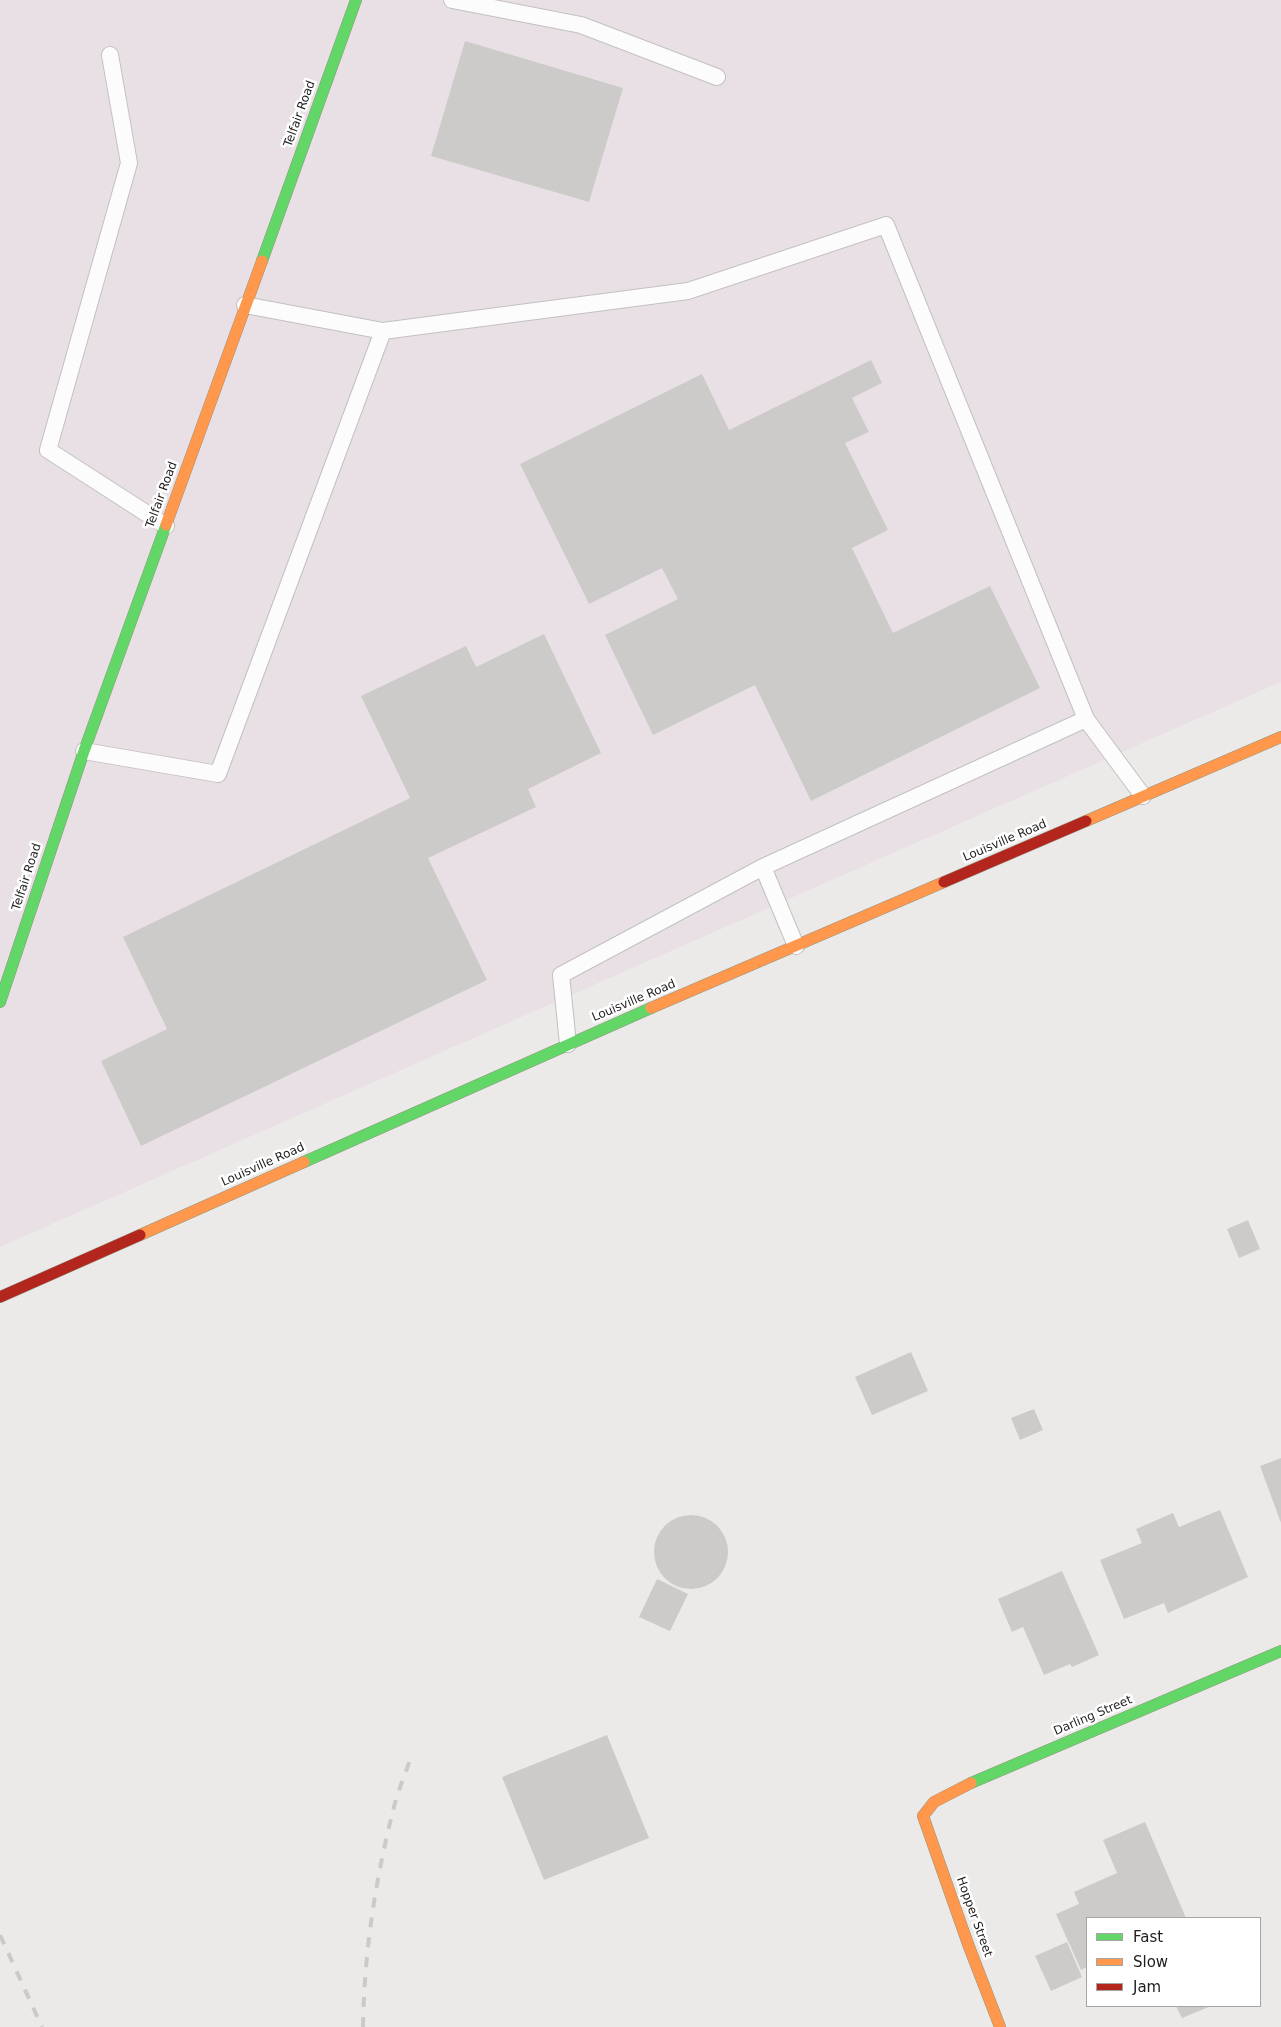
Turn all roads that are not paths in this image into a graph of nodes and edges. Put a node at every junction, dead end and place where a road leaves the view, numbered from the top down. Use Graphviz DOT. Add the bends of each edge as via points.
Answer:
graph roads {
  1 [pos="356,0"];
  2 [pos="452,0"];
  3 [pos="110,55"];
  4 [pos="717,77"];
  5 [pos="245,305"];
  6 [pos="384,331"];
  7 [pos="166,526"];
  8 [pos="1086,719"];
  9 [pos="1281,737"];
  10 [pos="84,752"];
  11 [pos="1143,796"];
  12 [pos="763,867"];
  13 [pos="796,946"];
  14 [pos="0,1002"];
  15 [pos="568,1044"];
  16 [pos="0,1297"];
  17 [pos="1281,1651"];
  18 [pos="923,1816"];
  19 [pos="1000,2027"];
  1 -- 5 [label="street, Telfair Road"];
  2 -- 4 [label="lane" via="581,24"];
  3 -- 7 [label="lane" via="130,163 48,450"];
  5 -- 6 [label="lane"];
  5 -- 7 [label="street, Telfair Road"];
  6 -- 8 [label="lane" via="688,291 886,225"];
  6 -- 10 [label="lane" via="218,774"];
  7 -- 10 [label="street, Telfair Road"];
  8 -- 11 [label="lane"];
  8 -- 12 [label="lane"];
  9 -- 11 [label="street, Louisville Road"];
  10 -- 14 [label="street, Telfair Road"];
  11 -- 13 [label="street, Louisville Road"];
  12 -- 13 [label="lane"];
  12 -- 15 [label="lane" via="561,975"];
  13 -- 15 [label="street, Louisville Road"];
  15 -- 16 [label="street, Louisville Road"];
  17 -- 18 [label="street, Darling Street" via="962,1787 934,1802"];
  18 -- 19 [label="street, Hopper Street"];
}
